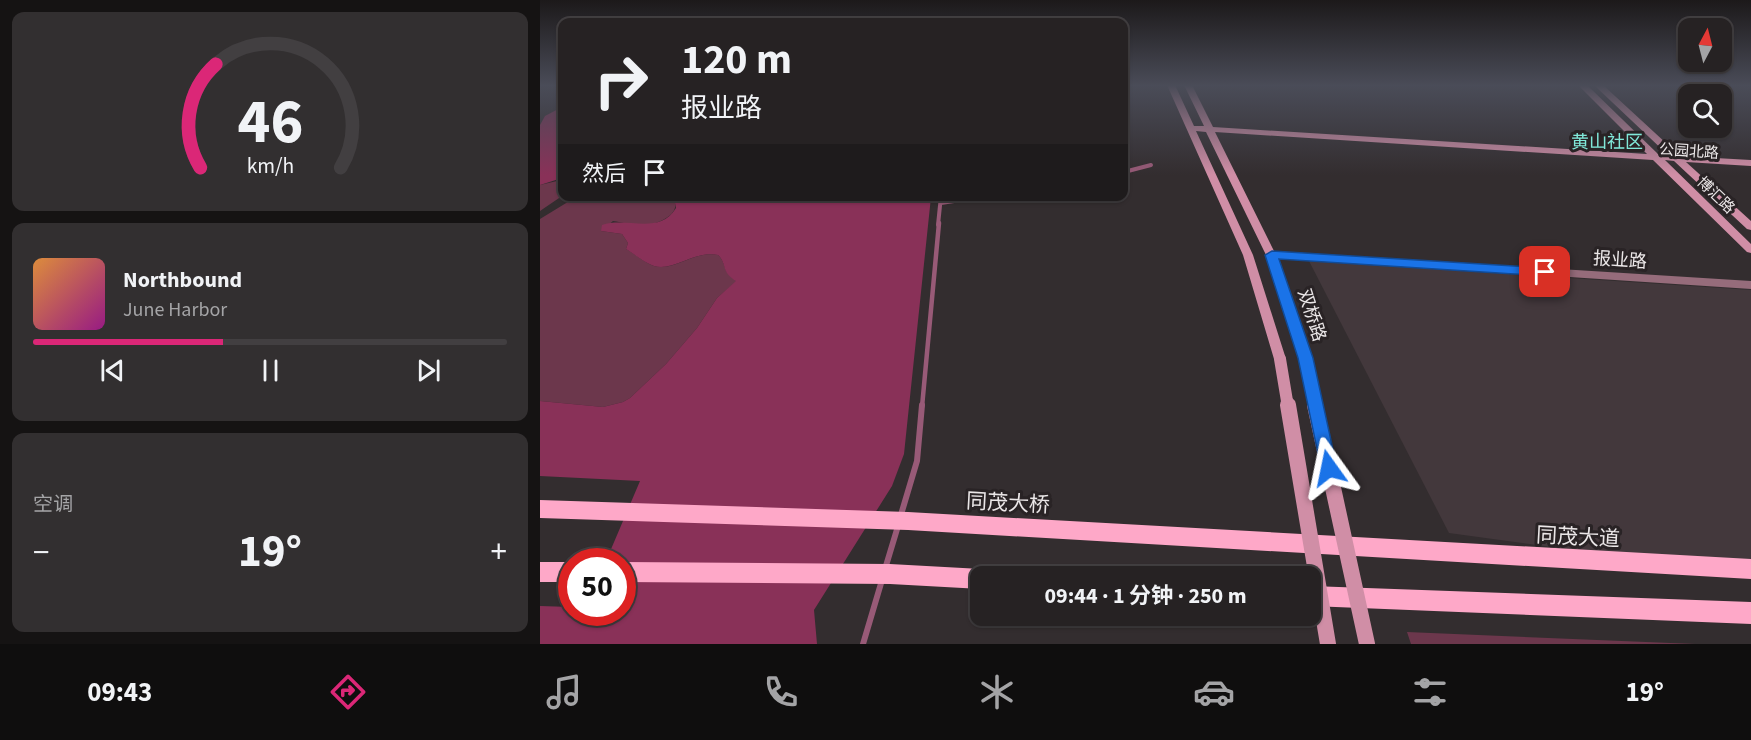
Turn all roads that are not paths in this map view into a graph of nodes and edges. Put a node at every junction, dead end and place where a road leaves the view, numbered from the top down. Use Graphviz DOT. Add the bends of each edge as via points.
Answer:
graph roads {
  1 [pos="1185,115"];
  2 [pos="1203,115"];
  3 [pos="1613,115"];
  4 [pos="1631,115"];
  5 [pos="1193,132"];
  6 [pos="1212,134"];
  7 [pos="1305,139"];
  8 [pos="1656,157"];
  9 [pos="1678,158"];
  10 [pos="1751,163"];
  11 [pos="1663,165"];
  12 [pos="1686,166"];
  13 [pos="1751,170"];
  14 [pos="1751,227"];
  15 [pos="1751,250"];
  16 [pos="1272,255"];
  17 [pos="1751,285"];
  18 [pos="540,509"];
  19 [pos="1402,550"];
  20 [pos="1751,569"];
  21 [pos="540,572"];
  22 [pos="558,572"];
  23 [pos="636,572"];
  24 [pos="970,578"];
  25 [pos="1321,596"];
  26 [pos="1751,613"];
  27 [pos="1328,644"];
  28 [pos="1367,644"];
  1 -- 5 [label="main road"];
  2 -- 6 [label="main road, 双桥路"];
  3 -- 8 [label="main road, 博汇路"];
  4 -- 9 [label="main road, 博汇路"];
  5 -- 6 [label="main road, 公园北路"];
  5 -- 27 [label="main road, bridge" via="1248,255 1280,359"];
  6 -- 7 [label="main road, 公园北路"];
  6 -- 16 [label="main road, 双桥路"];
  7 -- 8 [label="main road, 公园北路"];
  7 -- 11 [label="main road, 公园北路"];
  8 -- 9 [label="main road, 公园北路"];
  8 -- 11 [label="main road, 博汇路"];
  9 -- 10 [label="main road, 公园北路"];
  9 -- 12 [label="main road, 博汇路"];
  11 -- 12 [label="main road, 公园北路"];
  11 -- 15 [label="main road, 博汇路"];
  12 -- 13 [label="main road, 公园北路"];
  12 -- 14 [label="main road, 博汇路"];
  16 -- 17 [label="street, 报业路"];
  16 -- 28 [label="main road, 双桥路, bridge" via="1305,358"];
  18 -- 19 [label="main road, 同茂大桥, bridge" via="908,521"];
  19 -- 20 [label="main road, 同茂大道"];
  21 -- 22 [label="main road"];
  23 -- 24 [label="main road"];
  25 -- 26 [label="main road, bridge"];
}
